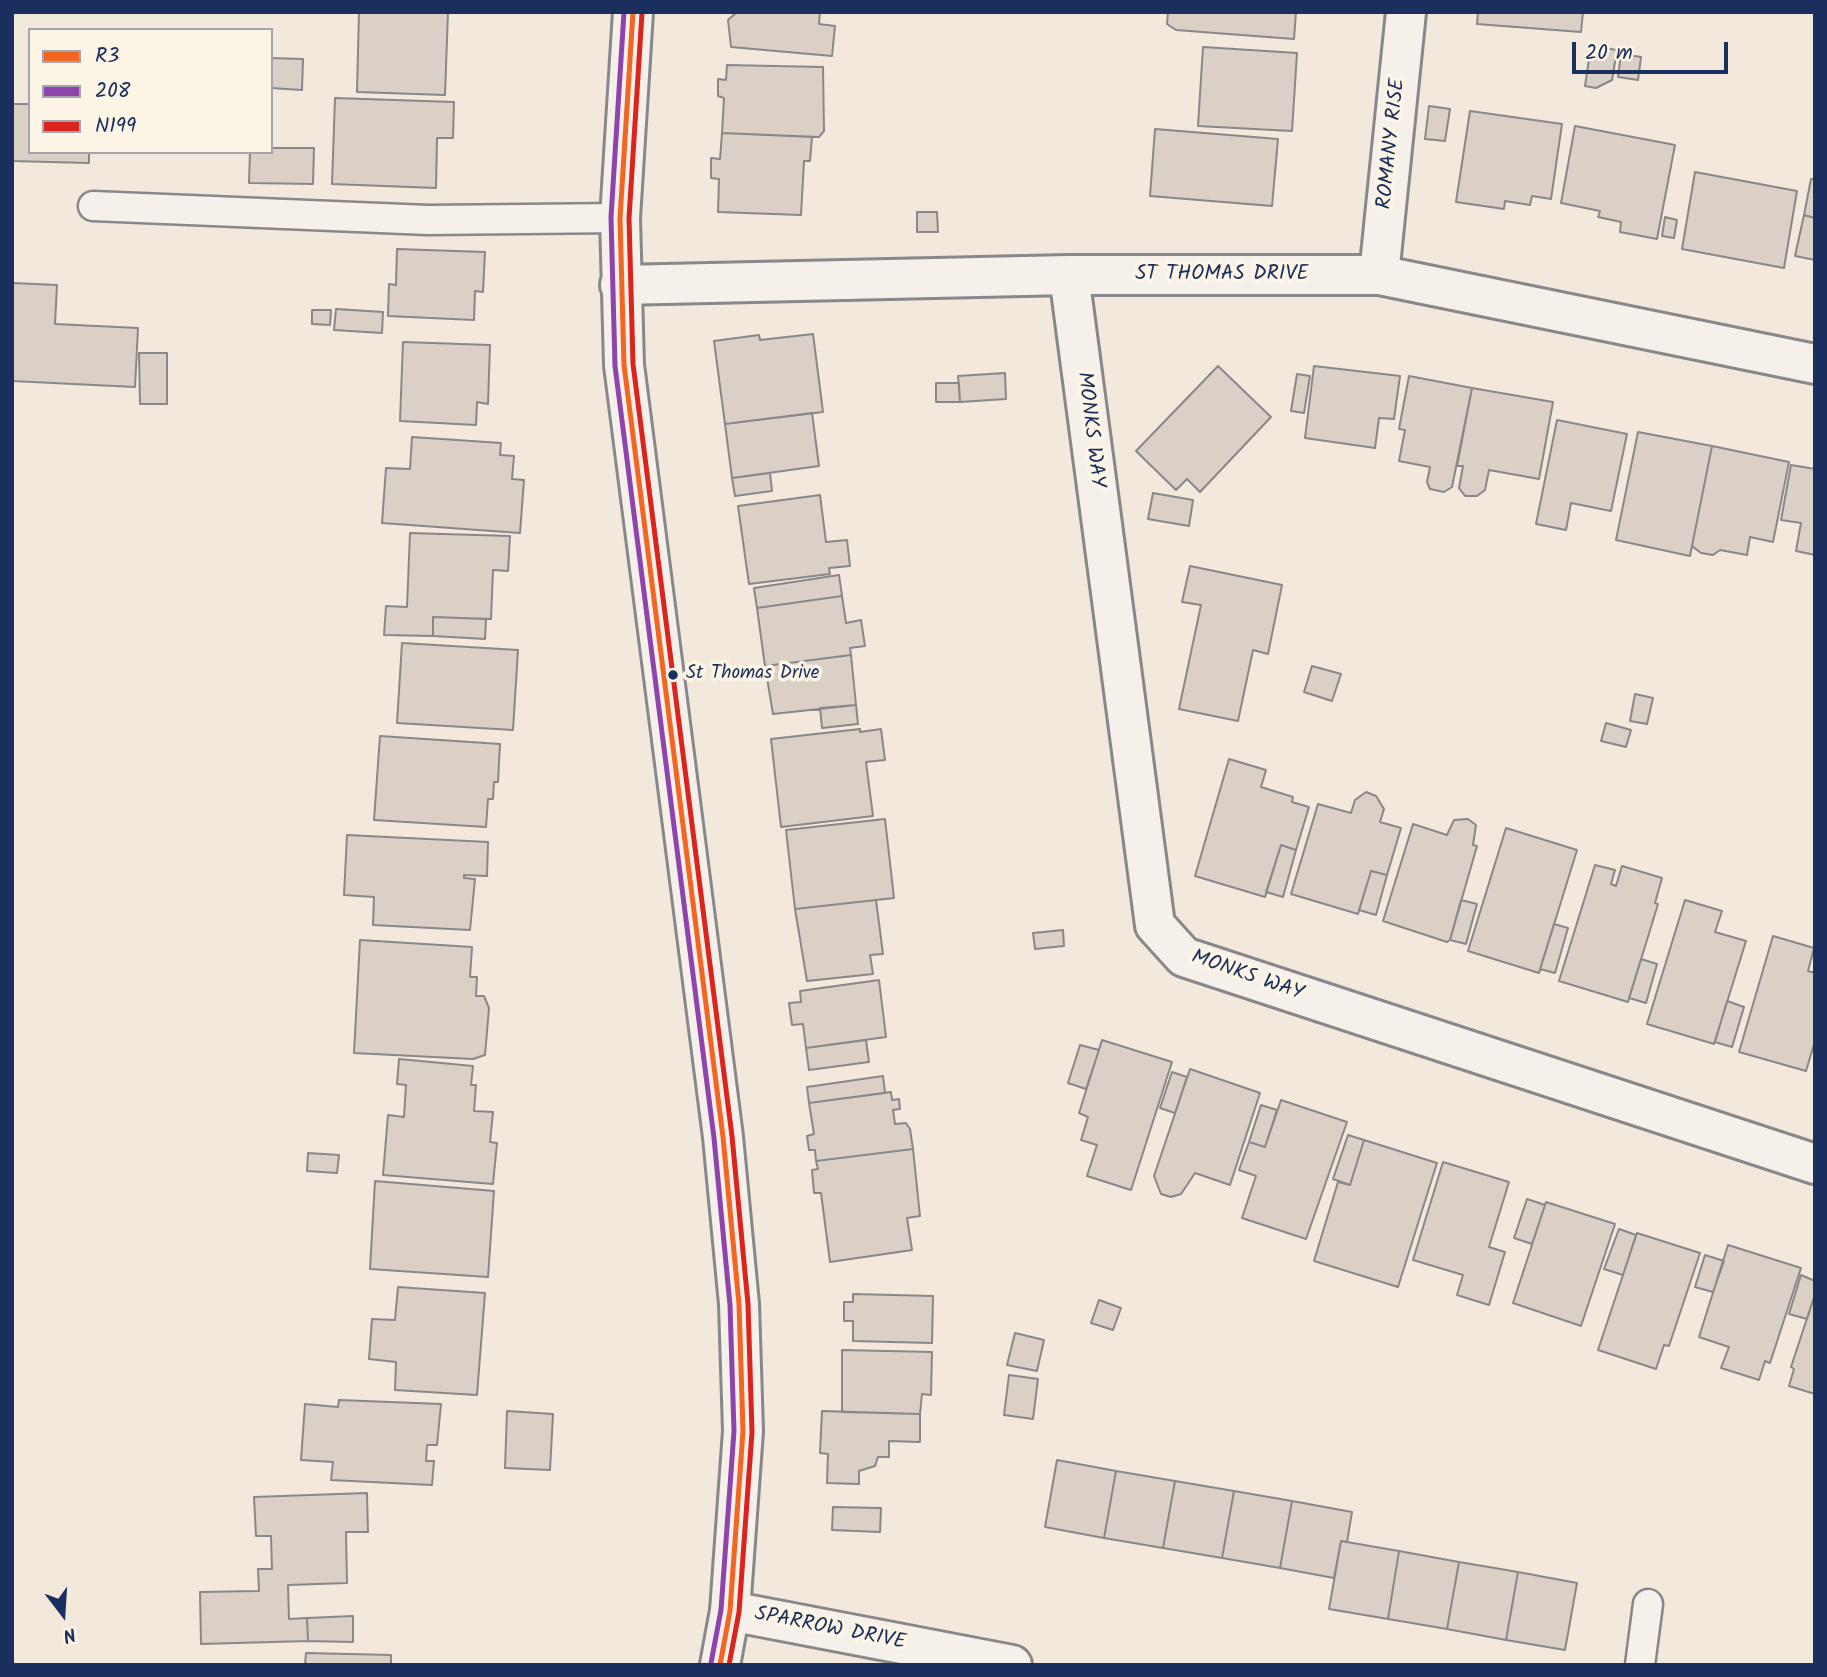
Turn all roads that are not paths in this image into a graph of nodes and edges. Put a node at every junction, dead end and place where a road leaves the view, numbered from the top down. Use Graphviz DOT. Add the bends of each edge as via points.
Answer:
graph roads {
  1 [pos="633,12"];
  2 [pos="1406,12"];
  3 [pos="93,206"];
  4 [pos="620,218"];
  5 [pos="1069,275"];
  6 [pos="1379,275"];
  7 [pos="620,285"];
  8 [pos="1815,363"];
  9 [pos="1815,1164"];
  10 [pos="1648,1604"];
  11 [pos="730,1611"];
  12 [pos="720,1665"];
  13 [pos="1012,1665"];
  14 [pos="1640,1665"];
  1 -- 4 [label="street"];
  2 -- 6 [label="street, ROMANY RISE"];
  3 -- 4 [label="lane" via="428,220"];
  4 -- 7 [label="street"];
  5 -- 6 [label="street, ST THOMAS DRIVE"];
  5 -- 7 [label="street, ST THOMAS DRIVE"];
  5 -- 9 [label="street, MONKS WAY" via="1155,925 1184,957"];
  6 -- 8 [label="street, ST THOMAS DRIVE"];
  7 -- 11 [label="street" via="626,379 723,1137 738,1291 743,1431"];
  10 -- 14 [label="lane"];
  11 -- 12 [label="street"];
  11 -- 13 [label="street, SPARROW DRIVE"];
}
